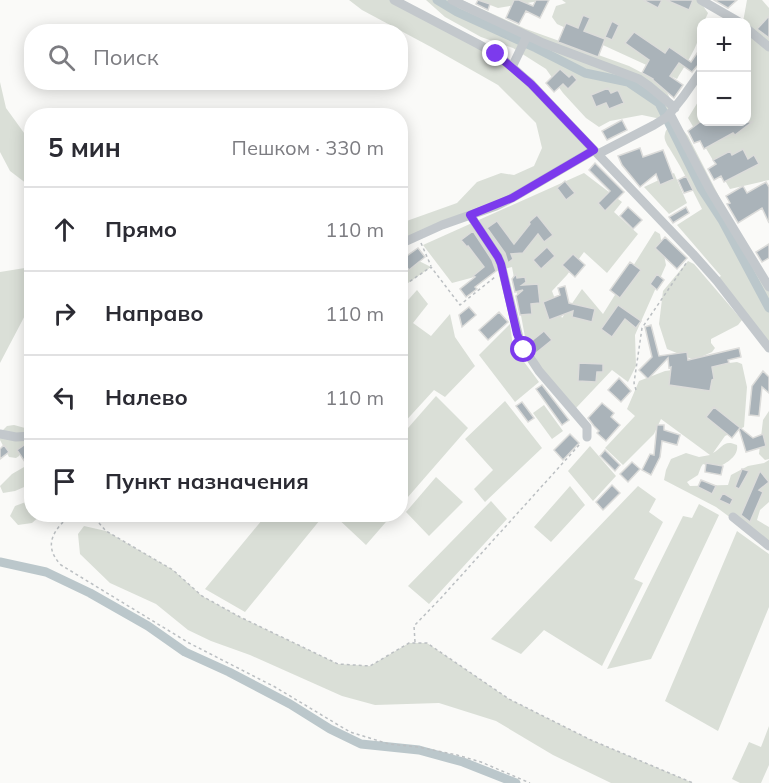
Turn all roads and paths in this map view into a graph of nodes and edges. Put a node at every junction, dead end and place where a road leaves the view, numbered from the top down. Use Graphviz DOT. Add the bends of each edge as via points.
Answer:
graph roads {
  1 [pos="394,0"];
  2 [pos="452,0"];
  3 [pos="701,0"];
  4 [pos="730,18"];
  5 [pos="751,31"];
  6 [pos="526,39"];
  7 [pos="769,47"];
  8 [pos="512,67"];
  9 [pos="701,72"];
  10 [pos="671,113"];
  11 [pos="596,152"];
  12 [pos="470,215"];
  13 [pos="418,237"];
  14 [pos="408,241"];
  15 [pos="693,254"];
  16 [pos="431,267"];
  17 [pos="503,271"];
  18 [pos="408,283"];
  19 [pos="769,287"];
  20 [pos="769,348"];
  21 [pos="636,390"];
  22 [pos="0,434"];
  23 [pos="24,436"];
  24 [pos="587,437"];
  25 [pos="733,517"];
  26 [pos="65,522"];
  27 [pos="98,522"];
  28 [pos="769,546"];
  29 [pos="415,643"];
  30 [pos="530,783"];
  31 [pos="693,783"];
  1 -- 8 [label="street" via="496,54"];
  2 -- 6 [label="street"];
  3 -- 4 [label="street"];
  5 -- 7 [label="street"];
  6 -- 8 [label="street"];
  6 -- 10 [label="street" via="639,80 649,86"];
  8 -- 11 [label="street"];
  9 -- 10 [label="street"];
  10 -- 11 [label="street"];
  10 -- 19 [label="street" via="710,190"];
  11 -- 12 [label="street" via="512,198"];
  11 -- 15 [label="street"];
  12 -- 13 [label="street"];
  12 -- 17 [label="street"];
  13 -- 14 [label="street"];
  13 -- 16 [label="path"];
  15 -- 20 [label="street"];
  15 -- 21 [label="path" via="642,327"];
  16 -- 17 [label="path" via="460,305"];
  16 -- 18 [label="path"];
  17 -- 24 [label="street" via="520,342 539,371 587,427"];
  22 -- 23 [label="street"];
  24 -- 29 [label="path" via="414,626"];
  25 -- 28 [label="street"];
  26 -- 30 [label="path" via="52,537 51,547 61,565 189,643 275,687 350,732 388,744 457,755"];
  27 -- 29 [label="path" via="106,531 173,570 202,596 338,664 370,666"];
  29 -- 31 [label="path" via="427,643 509,699 591,740"];
}
